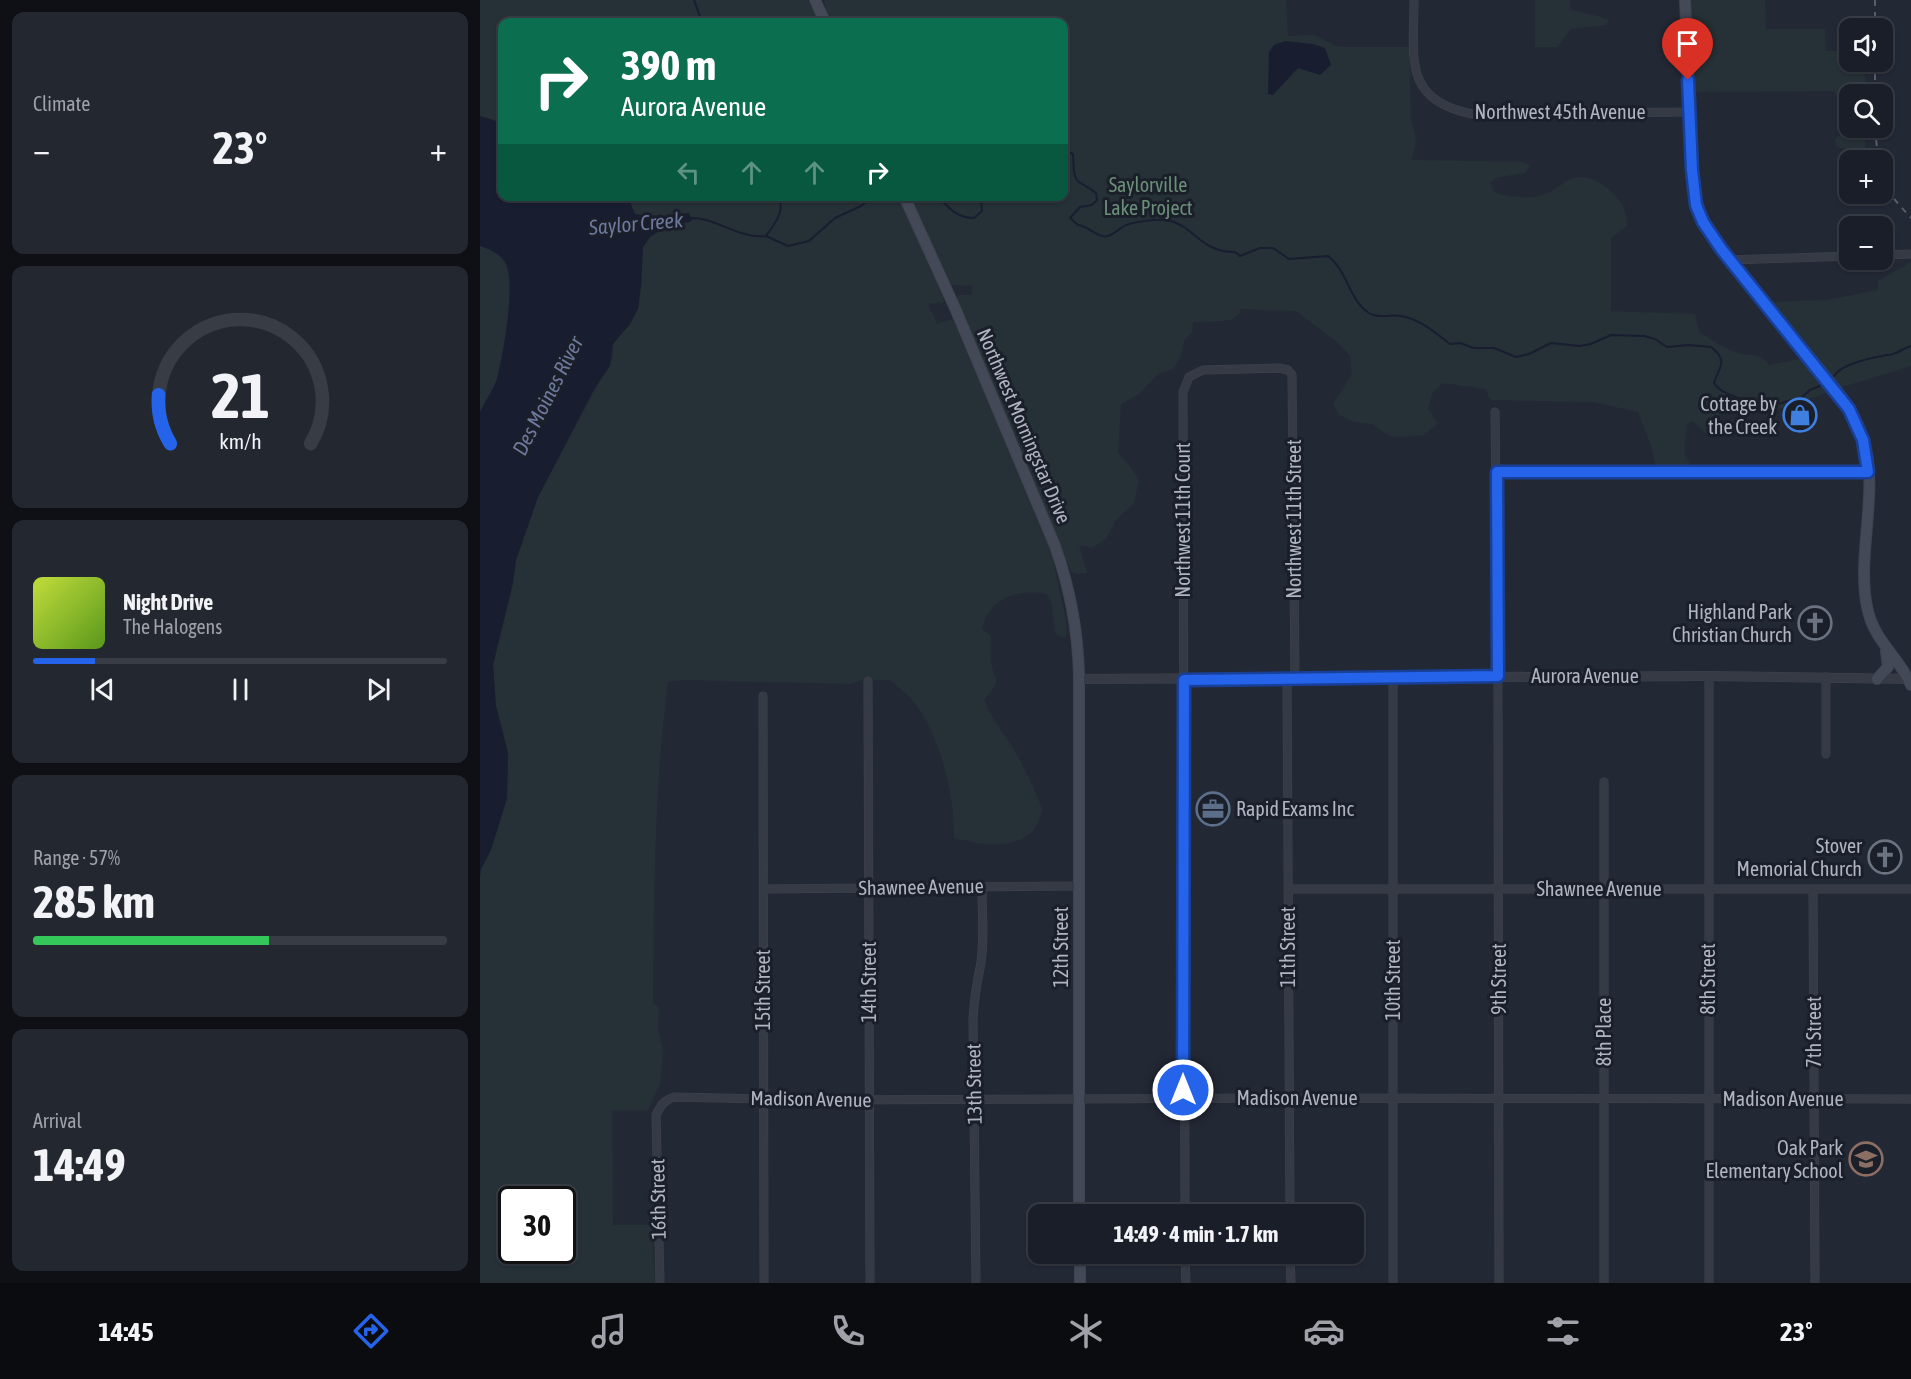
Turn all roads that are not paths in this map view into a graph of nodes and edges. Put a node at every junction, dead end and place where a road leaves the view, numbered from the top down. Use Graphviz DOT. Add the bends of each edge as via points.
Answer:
graph roads {
  1 [pos="815,0"];
  2 [pos="1414,0"];
  3 [pos="1685,0"];
  4 [pos="823,18"];
  5 [pos="1690,112"];
  6 [pos="906,201"];
  7 [pos="1911,254"];
  8 [pos="1893,255"];
  9 [pos="1839,256"];
  10 [pos="1730,261"];
  11 [pos="1203,370"];
  12 [pos="1495,412"];
  13 [pos="1497,472"];
  14 [pos="1868,472"];
  15 [pos="1885,648"];
  16 [pos="1392,676"];
  17 [pos="1498,676"];
  18 [pos="1709,676"];
  19 [pos="1826,677"];
  20 [pos="1291,678"];
  21 [pos="1079,679"];
  22 [pos="1877,679"];
  23 [pos="1184,680"];
  24 [pos="868,681"];
  25 [pos="1910,681"];
  26 [pos="764,696"];
  27 [pos="1826,754"];
  28 [pos="1604,782"];
  29 [pos="1078,886"];
  30 [pos="982,887"];
  31 [pos="869,888"];
  32 [pos="763,889"];
  33 [pos="1393,889"];
  34 [pos="1498,889"];
  35 [pos="1708,889"];
  36 [pos="1813,889"];
  37 [pos="1911,889"];
  38 [pos="1288,890"];
  39 [pos="1603,890"];
  40 [pos="1289,1098"];
  41 [pos="1393,1098"];
  42 [pos="1499,1098"];
  43 [pos="764,1099"];
  44 [pos="869,1099"];
  45 [pos="974,1099"];
  46 [pos="1079,1099"];
  47 [pos="1183,1099"];
  48 [pos="1605,1099"];
  49 [pos="1709,1099"];
  50 [pos="1814,1099"];
  51 [pos="1911,1099"];
  52 [pos="656,1115"];
  53 [pos="1080,1204"];
  54 [pos="1185,1204"];
  55 [pos="1290,1204"];
  56 [pos="1080,1264"];
  57 [pos="1185,1264"];
  58 [pos="1290,1264"];
  59 [pos="660,1283"];
  60 [pos="764,1283"];
  61 [pos="870,1283"];
  62 [pos="976,1283"];
  63 [pos="1080,1283"];
  64 [pos="1186,1283"];
  65 [pos="1291,1283"];
  66 [pos="1393,1283"];
  67 [pos="1499,1283"];
  68 [pos="1604,1283"];
  69 [pos="1709,1283"];
  70 [pos="1815,1283"];
  1 -- 4 [label="main road"];
  2 -- 5 [label="street, Northwest 45th Avenue" via="1416,73 1433,99 1456,111"];
  3 -- 5 [label="main road"];
  5 -- 10 [label="main road" via="1696,205 1708,231"];
  6 -- 21 [label="main road, Northwest Morningstar Drive" via="1065,572"];
  7 -- 8 [label="street"];
  9 -- 10 [label="street"];
  10 -- 14 [label="main road" via="1849,409 1863,440"];
  11 -- 20 [label="street, Northwest 11th Street" via="1279,368 1288,370 1293,379"];
  11 -- 23 [label="street, Northwest 11th Court" via="1189,377 1183,392"];
  12 -- 13 [label="street, 9th Street"];
  13 -- 14 [label="street"];
  13 -- 17 [label="street, 9th Street"];
  14 -- 15 [label="main road" via="1866,602 1872,626"];
  15 -- 22 [label="main road" via="1888,666"];
  15 -- 25 [label="main road"];
  16 -- 17 [label="street, Aurora Avenue"];
  16 -- 20 [label="street, Aurora Avenue"];
  16 -- 33 [label="street, 10th Street"];
  17 -- 18 [label="street, Aurora Avenue"];
  17 -- 34 [label="street, 9th Street"];
  18 -- 19 [label="street, Aurora Avenue"];
  18 -- 35 [label="street, 8th Street"];
  19 -- 22 [label="street, Aurora Avenue"];
  19 -- 27 [label="street"];
  20 -- 23 [label="street, Aurora Avenue"];
  20 -- 38 [label="street, 11th Street"];
  21 -- 23 [label="street, Aurora Avenue"];
  21 -- 29 [label="main road, 12th Street"];
  22 -- 25 [label="street, Aurora Avenue"];
  23 -- 47 [label="street, Northwest 11th Court"];
  24 -- 31 [label="street, 14th Street"];
  26 -- 32 [label="street, 15th Street"];
  28 -- 39 [label="street, 8th Place"];
  29 -- 30 [label="street, Shawnee Avenue"];
  29 -- 46 [label="main road, 12th Street"];
  30 -- 31 [label="street, Shawnee Avenue"];
  30 -- 45 [label="street, 13th Street" via="980,968 974,990"];
  31 -- 32 [label="street, Shawnee Avenue"];
  31 -- 44 [label="street, 14th Street"];
  32 -- 43 [label="street, 15th Street"];
  33 -- 34 [label="street, Shawnee Avenue"];
  33 -- 38 [label="street, Shawnee Avenue"];
  33 -- 41 [label="street, 10th Street"];
  34 -- 39 [label="street, Shawnee Avenue"];
  34 -- 42 [label="street, 9th Street"];
  35 -- 36 [label="street, Shawnee Avenue"];
  35 -- 39 [label="street, Shawnee Avenue"];
  35 -- 49 [label="street, 8th Street"];
  36 -- 37 [label="street, Shawnee Avenue"];
  36 -- 50 [label="street, 7th Street"];
  38 -- 40 [label="street, 11th Street"];
  39 -- 48 [label="street, 8th Place"];
  40 -- 41 [label="street, Madison Avenue"];
  40 -- 47 [label="street, Madison Avenue"];
  40 -- 55 [label="street, 11th Street"];
  41 -- 42 [label="street, Madison Avenue"];
  41 -- 66 [label="street, 10th Street"];
  42 -- 48 [label="street, Madison Avenue"];
  42 -- 67 [label="street, 9th Street"];
  43 -- 44 [label="street, Madison Avenue"];
  43 -- 52 [label="street, Madison Avenue" via="674,1097 661,1104"];
  43 -- 60 [label="street, 15th Street"];
  44 -- 45 [label="street, Madison Avenue"];
  44 -- 61 [label="street, 14th Street"];
  45 -- 46 [label="street, Madison Avenue"];
  45 -- 62 [label="street, 13th Street"];
  46 -- 47 [label="street, Madison Avenue"];
  46 -- 53 [label="main road, 12th Street"];
  47 -- 54 [label="street, Northwest 11th Court"];
  48 -- 49 [label="street, Madison Avenue"];
  48 -- 68 [label="street, 8th Place"];
  49 -- 50 [label="street, Madison Avenue"];
  49 -- 69 [label="street, 8th Street"];
  50 -- 51 [label="street, Madison Avenue"];
  50 -- 70 [label="street, 7th Street"];
  52 -- 59 [label="street, 16th Street"];
  56 -- 63 [label="main road"];
  57 -- 64 [label="street"];
  58 -- 65 [label="street"];
}
